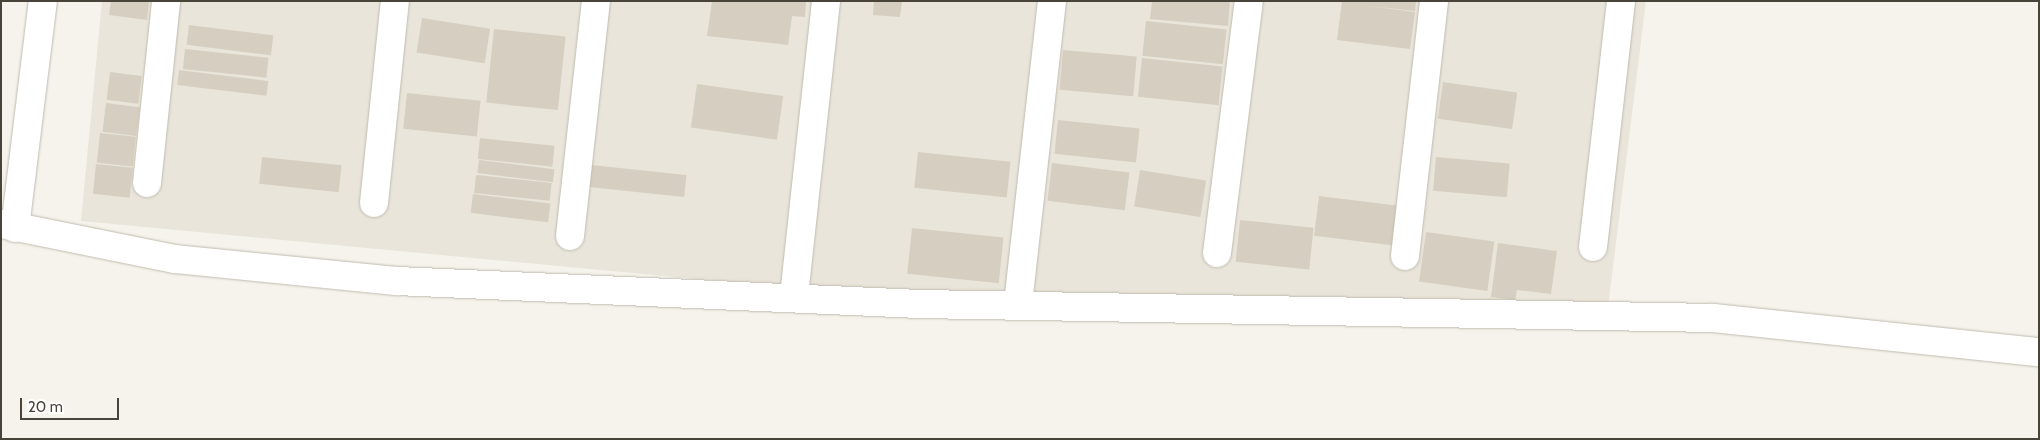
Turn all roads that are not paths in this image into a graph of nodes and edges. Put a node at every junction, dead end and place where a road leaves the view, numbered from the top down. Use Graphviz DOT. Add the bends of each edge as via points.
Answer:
graph roads {
  1 [pos="43,1"];
  2 [pos="166,1"];
  3 [pos="395,1"];
  4 [pos="596,1"];
  5 [pos="826,1"];
  6 [pos="1052,1"];
  7 [pos="1249,1"];
  8 [pos="1434,1"];
  9 [pos="1621,1"];
  10 [pos="147,183"];
  11 [pos="374,203"];
  12 [pos="8,226"];
  13 [pos="570,236"];
  14 [pos="1593,247"];
  15 [pos="1217,254"];
  16 [pos="1405,256"];
  17 [pos="794,296"];
  18 [pos="1018,304"];
  19 [pos="2039,352"];
  1 -- 12 [label="street"];
  2 -- 10 [label="street"];
  3 -- 11 [label="street"];
  4 -- 13 [label="street"];
  5 -- 17 [label="street"];
  6 -- 18 [label="street"];
  7 -- 15 [label="street"];
  8 -- 16 [label="street"];
  9 -- 14 [label="street"];
  12 -- 17 [label="street" via="175,259 397,281"];
  17 -- 18 [label="street" via="920,304"];
  18 -- 19 [label="street" via="1713,318"];
}
